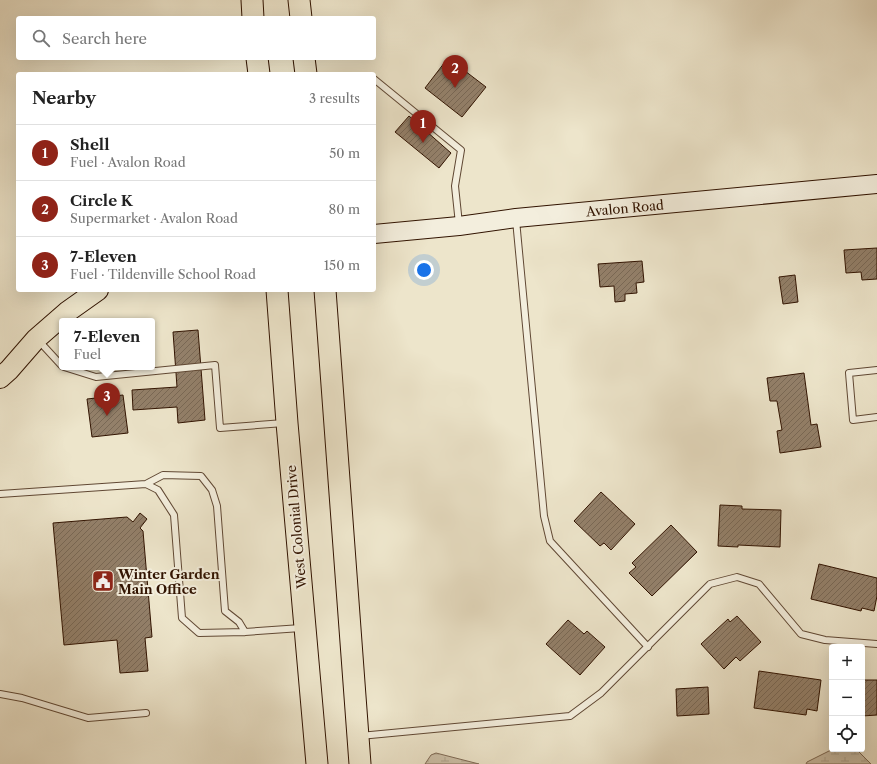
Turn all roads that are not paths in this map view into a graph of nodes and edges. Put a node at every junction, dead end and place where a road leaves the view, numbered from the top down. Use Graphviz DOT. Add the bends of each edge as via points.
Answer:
graph roads {
  1 [pos="252,0"];
  2 [pos="299,0"];
  3 [pos="253,16"];
  4 [pos="301,16"];
  5 [pos="257,60"];
  6 [pos="304,60"];
  7 [pos="258,72"];
  8 [pos="306,72"];
  9 [pos="376,81"];
  10 [pos="877,184"];
  11 [pos="516,218"];
  12 [pos="459,226"];
  13 [pos="376,234"];
  14 [pos="95,292"];
  15 [pos="277,292"];
  16 [pos="325,292"];
  17 [pos="60,318"];
  18 [pos="59,319"];
  19 [pos="36,339"];
  20 [pos="59,363"];
  21 [pos="73,370"];
  22 [pos="877,370"];
  23 [pos="0,378"];
  24 [pos="877,417"];
  25 [pos="287,423"];
  26 [pos="146,484"];
  27 [pos="0,494"];
  28 [pos="305,627"];
  29 [pos="245,632"];
  30 [pos="877,644"];
  31 [pos="648,647"];
  32 [pos="0,694"];
  33 [pos="146,713"];
  34 [pos="357,737"];
  35 [pos="317,764"];
  36 [pos="360,764"];
  1 -- 3 [label="highway"];
  2 -- 4 [label="highway"];
  5 -- 7 [label="highway"];
  6 -- 8 [label="highway"];
  9 -- 12 [label="lane" via="461,150 455,186"];
  10 -- 11 [label="main road, Avalon Road"];
  11 -- 12 [label="main road, Avalon Road"];
  11 -- 31 [label="lane" via="544,516 550,541"];
  12 -- 13 [label="main road, Avalon Road"];
  14 -- 17 [label="main road"];
  15 -- 25 [label="highway, West Colonial Drive"];
  16 -- 34 [label="highway"];
  18 -- 19 [label="main road"];
  19 -- 20 [label="lane"];
  19 -- 23 [label="main road"];
  21 -- 25 [label="lane" via="96,377 216,366 220,428"];
  22 -- 24 [label="lane" via="849,373 853,420"];
  25 -- 28 [label="highway, West Colonial Drive"];
  26 -- 27 [label="lane"];
  26 -- 29 [label="lane" via="158,490 174,515 182,618 199,633"];
  26 -- 29 [label="lane" via="163,475 201,476 212,490 217,506 225,611 239,622"];
  28 -- 29 [label="lane"];
  28 -- 35 [label="highway, West Colonial Drive"];
  30 -- 31 [label="lane" via="825,640 801,634 759,584 737,577 710,584"];
  31 -- 34 [label="lane" via="601,693 570,716"];
  32 -- 33 [label="lane" via="88,718"];
  34 -- 36 [label="highway"];
}
